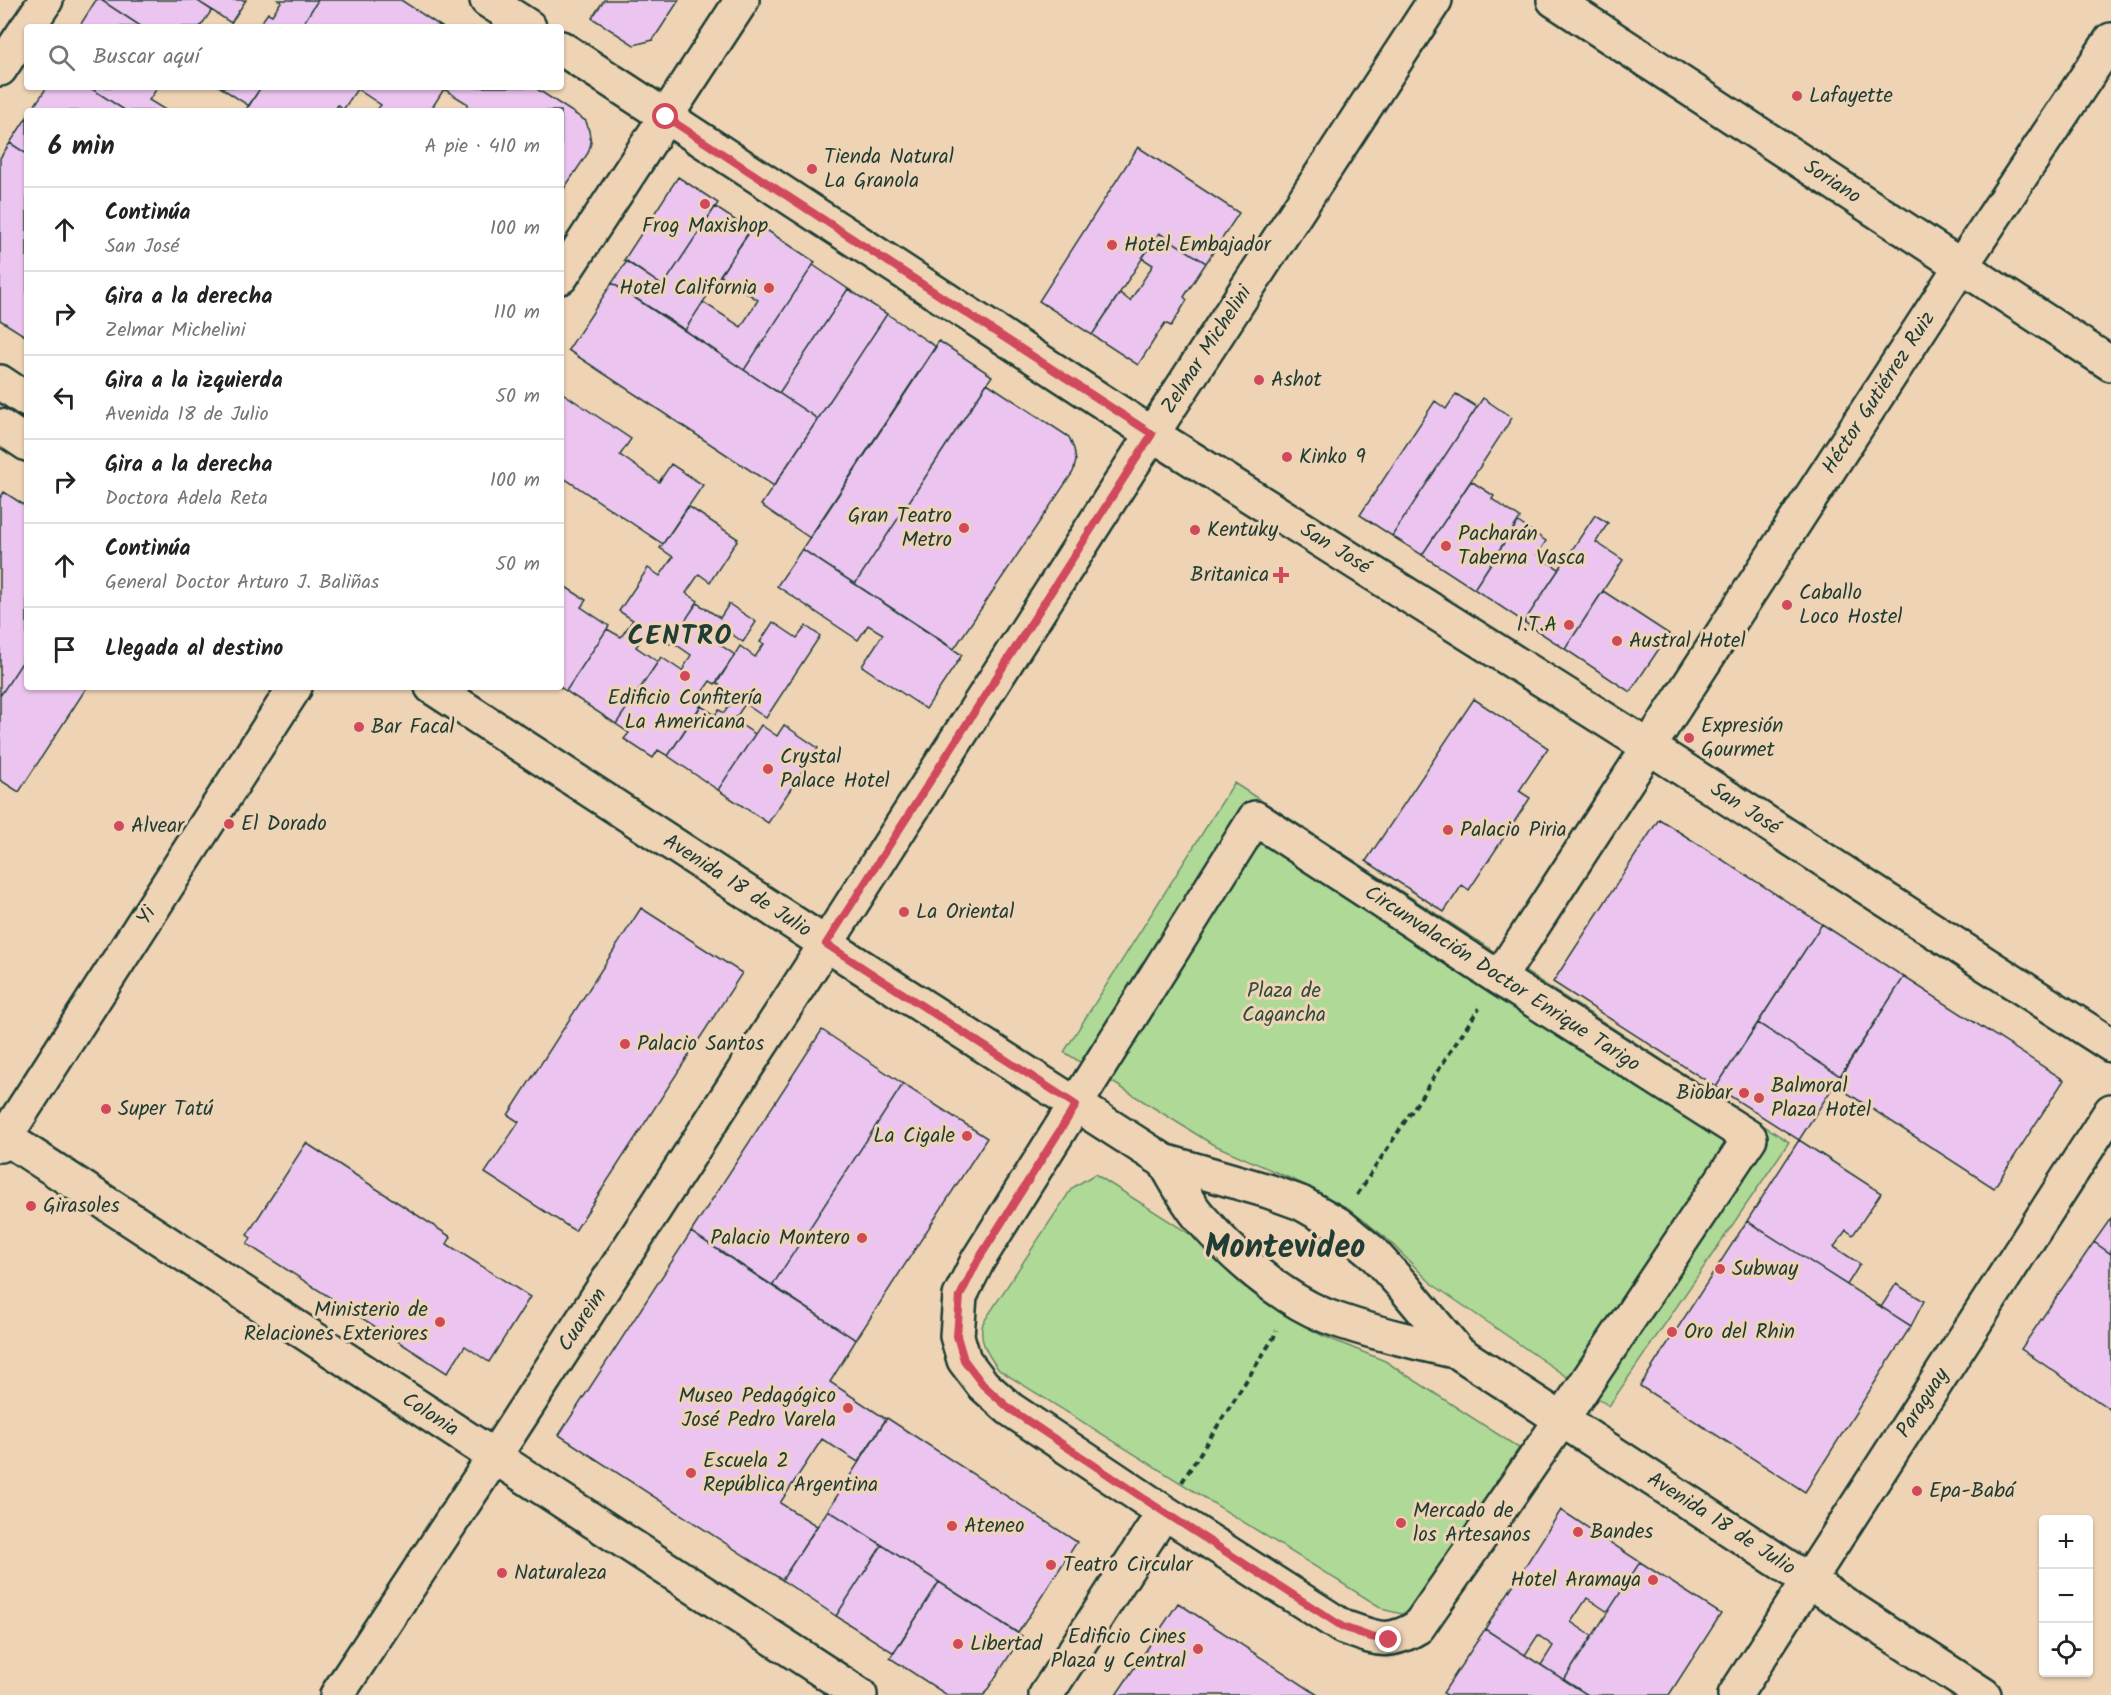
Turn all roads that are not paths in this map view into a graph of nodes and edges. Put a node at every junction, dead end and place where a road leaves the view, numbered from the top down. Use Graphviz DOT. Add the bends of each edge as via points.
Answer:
graph roads {
  1 [pos="46,0"];
  2 [pos="488,0"];
  3 [pos="742,0"];
  4 [pos="1435,0"];
  5 [pos="1554,0"];
  6 [pos="30,24"];
  7 [pos="524,24"];
  8 [pos="24,33"];
  9 [pos="2111,40"];
  10 [pos="564,50"];
  11 [pos="0,69"];
  12 [pos="666,117"];
  13 [pos="1961,266"];
  14 [pos="564,272"];
  15 [pos="2111,364"];
  16 [pos="0,382"];
  17 [pos="24,398"];
  18 [pos="0,426"];
  19 [pos="1152,434"];
  20 [pos="24,442"];
  21 [pos="293,690"];
  22 [pos="437,690"];
  23 [pos="1649,747"];
  24 [pos="826,944"];
  25 [pos="1499,978"];
  26 [pos="2111,1045"];
  27 [pos="1076,1105"];
  28 [pos="2111,1111"];
  29 [pos="2,1139"];
  30 [pos="1164,1161"];
  31 [pos="1458,1352"];
  32 [pos="1562,1419"];
  33 [pos="494,1457"];
  34 [pos="1164,1512"];
  35 [pos="1809,1582"];
  36 [pos="337,1695"];
  37 [pos="860,1695"];
  38 [pos="1046,1695"];
  39 [pos="1735,1695"];
  40 [pos="1984,1695"];
  1 -- 6 [label="street"];
  2 -- 7 [label="street"];
  3 -- 12 [label="street"];
  4 -- 19 [label="street, Zelmar Michelini"];
  5 -- 13 [label="street, Soriano"];
  8 -- 11 [label="street"];
  9 -- 13 [label="street, Héctor Gutiérrez Ruiz"];
  10 -- 12 [label="street, San José"];
  12 -- 14 [label="street"];
  12 -- 19 [label="street, San José"];
  13 -- 15 [label="street, Soriano"];
  13 -- 23 [label="street, Héctor Gutiérrez Ruiz"];
  16 -- 17 [label="street"];
  18 -- 20 [label="street"];
  19 -- 23 [label="street, San José"];
  19 -- 24 [label="street, Zelmar Michelini"];
  21 -- 29 [label="street, Yi"];
  22 -- 24 [label="street, Avenida 18 de Julio"];
  23 -- 25 [label="street, Héctor Gutiérrez Ruiz"];
  23 -- 26 [label="street, San José"];
  24 -- 27 [label="street, Avenida 18 de Julio"];
  24 -- 33 [label="street, Cuareim"];
  25 -- 27 [label="street, Circunvalación Doctor Enrique Tarigo" via="1255,818"];
  25 -- 32 [label="street, Circunvalación Doctor Enrique Tarigo" via="1750,1138"];
  27 -- 30 [label="street, Avenida 18 de Julio"];
  27 -- 34 [label="street" via="978,1260 960,1296 957,1336 964,1360 983,1385 1010,1409"];
  28 -- 35 [label="street, Paraguay"];
  29 -- 33 [label="street, Colonia"];
  30 -- 31 [label="street, Avenida 18 de Julio" via="1268,1191 1301,1203 1338,1224 1372,1252"];
  30 -- 31 [label="street, Avenida 18 de Julio" via="1197,1214 1242,1260 1288,1295 1324,1315 1361,1328"];
  31 -- 32 [label="street, Avenida 18 de Julio"];
  32 -- 34 [label="street" via="1418,1627 1389,1640 1343,1627"];
  32 -- 35 [label="street, Avenida 18 de Julio"];
  33 -- 36 [label="street, Cuareim"];
  33 -- 37 [label="street, Colonia"];
  34 -- 38 [label="street"];
  35 -- 39 [label="street, Paraguay"];
  35 -- 40 [label="street, Avenida 18 de Julio"];
}
